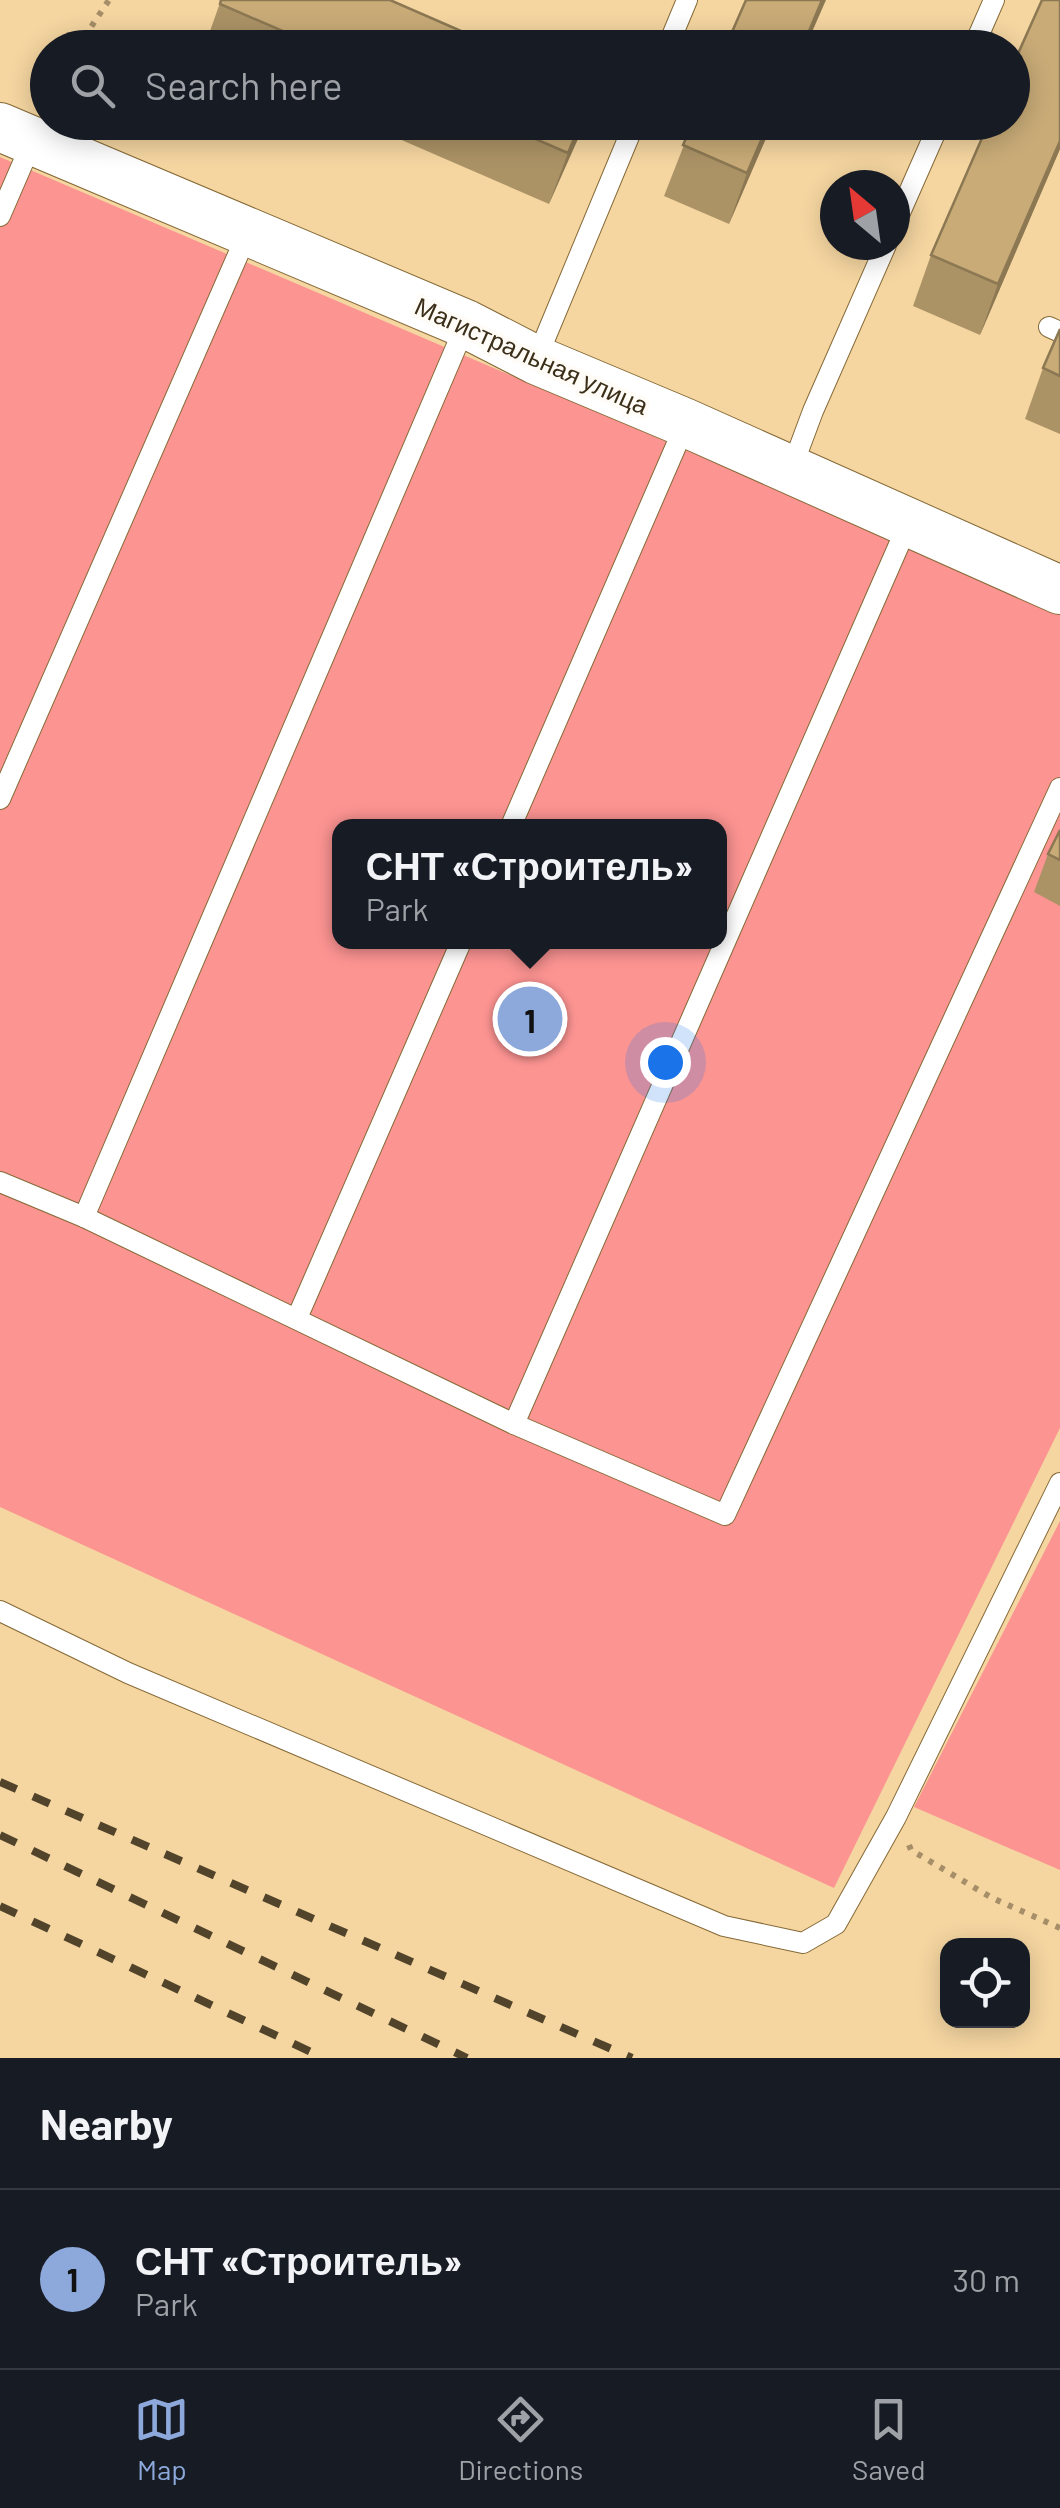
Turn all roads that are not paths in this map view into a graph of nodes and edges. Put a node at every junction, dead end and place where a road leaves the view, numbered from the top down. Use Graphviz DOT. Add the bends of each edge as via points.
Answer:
graph roads {
  1 [pos="687,0"];
  2 [pos="994,0"];
  3 [pos="674,30"];
  4 [pos="981,30"];
  5 [pos="16,135"];
  6 [pos="628,140"];
  7 [pos="932,140"];
  8 [pos="910,190"];
  9 [pos="0,216"];
  10 [pos="248,232"];
  11 [pos="879,260"];
  12 [pos="466,324"];
  13 [pos="536,360"];
  14 [pos="686,423"];
  15 [pos="791,470"];
  16 [pos="909,522"];
  17 [pos="1060,590"];
  18 [pos="1060,788"];
  19 [pos="0,799"];
  20 [pos="513,819"];
  21 [pos="727,938"];
  22 [pos="458,949"];
  23 [pos="722,949"];
  24 [pos="0,1182"];
  25 [pos="84,1217"];
  26 [pos="298,1318"];
  27 [pos="514,1424"];
  28 [pos="1060,1483"];
  29 [pos="0,1611"];
  1 -- 3 [label="lane"];
  2 -- 4 [label="lane"];
  5 -- 9 [label="lane"];
  5 -- 10 [label="street, Магистральная улица"];
  6 -- 13 [label="lane"];
  7 -- 8 [label="lane"];
  10 -- 12 [label="street, Магистральная улица"];
  10 -- 19 [label="lane"];
  11 -- 15 [label="lane"];
  12 -- 13 [label="street, Магистральная улица"];
  12 -- 25 [label="lane"];
  13 -- 14 [label="street, Магистральная улица"];
  14 -- 15 [label="street, Магистральная улица"];
  14 -- 20 [label="lane"];
  15 -- 16 [label="street, Магистральная улица"];
  16 -- 17 [label="street, Магистральная улица"];
  16 -- 21 [label="lane"];
  18 -- 27 [label="lane" via="725,1515"];
  22 -- 26 [label="lane"];
  23 -- 27 [label="lane"];
  24 -- 25 [label="lane"];
  25 -- 26 [label="lane"];
  26 -- 27 [label="lane"];
  28 -- 29 [label="lane" via="836,1924 804,1943 724,1926 128,1674"];
}
